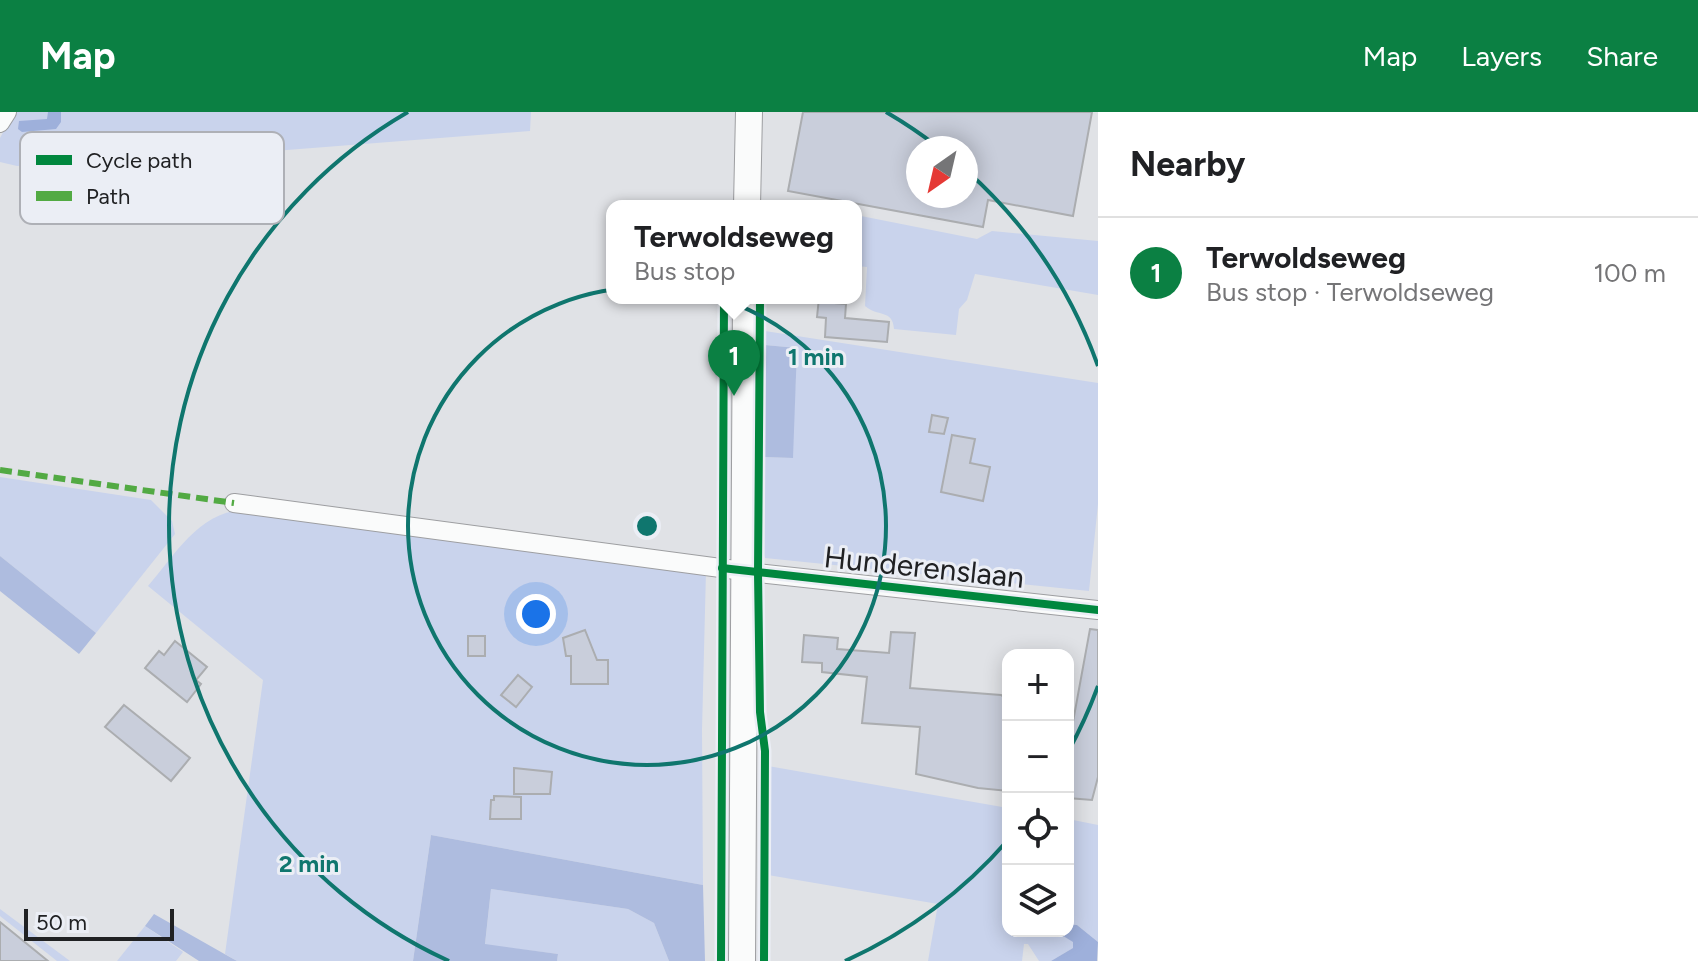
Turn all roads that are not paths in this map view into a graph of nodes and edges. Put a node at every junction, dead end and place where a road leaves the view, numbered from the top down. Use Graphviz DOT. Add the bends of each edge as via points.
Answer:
graph roads {
  1 [pos="7,112"];
  2 [pos="749,112"];
  3 [pos="0,123"];
  4 [pos="747,200"];
  5 [pos="746,304"];
  6 [pos="234,503"];
  7 [pos="744,571"];
  8 [pos="1098,610"];
  9 [pos="742,961"];
  1 -- 3 [label="street"];
  2 -- 4 [label="main road"];
  5 -- 7 [label="main road"];
  6 -- 7 [label="street, Hunderenslaan"];
  7 -- 8 [label="street, Hunderenslaan"];
  7 -- 9 [label="main road"];
}
